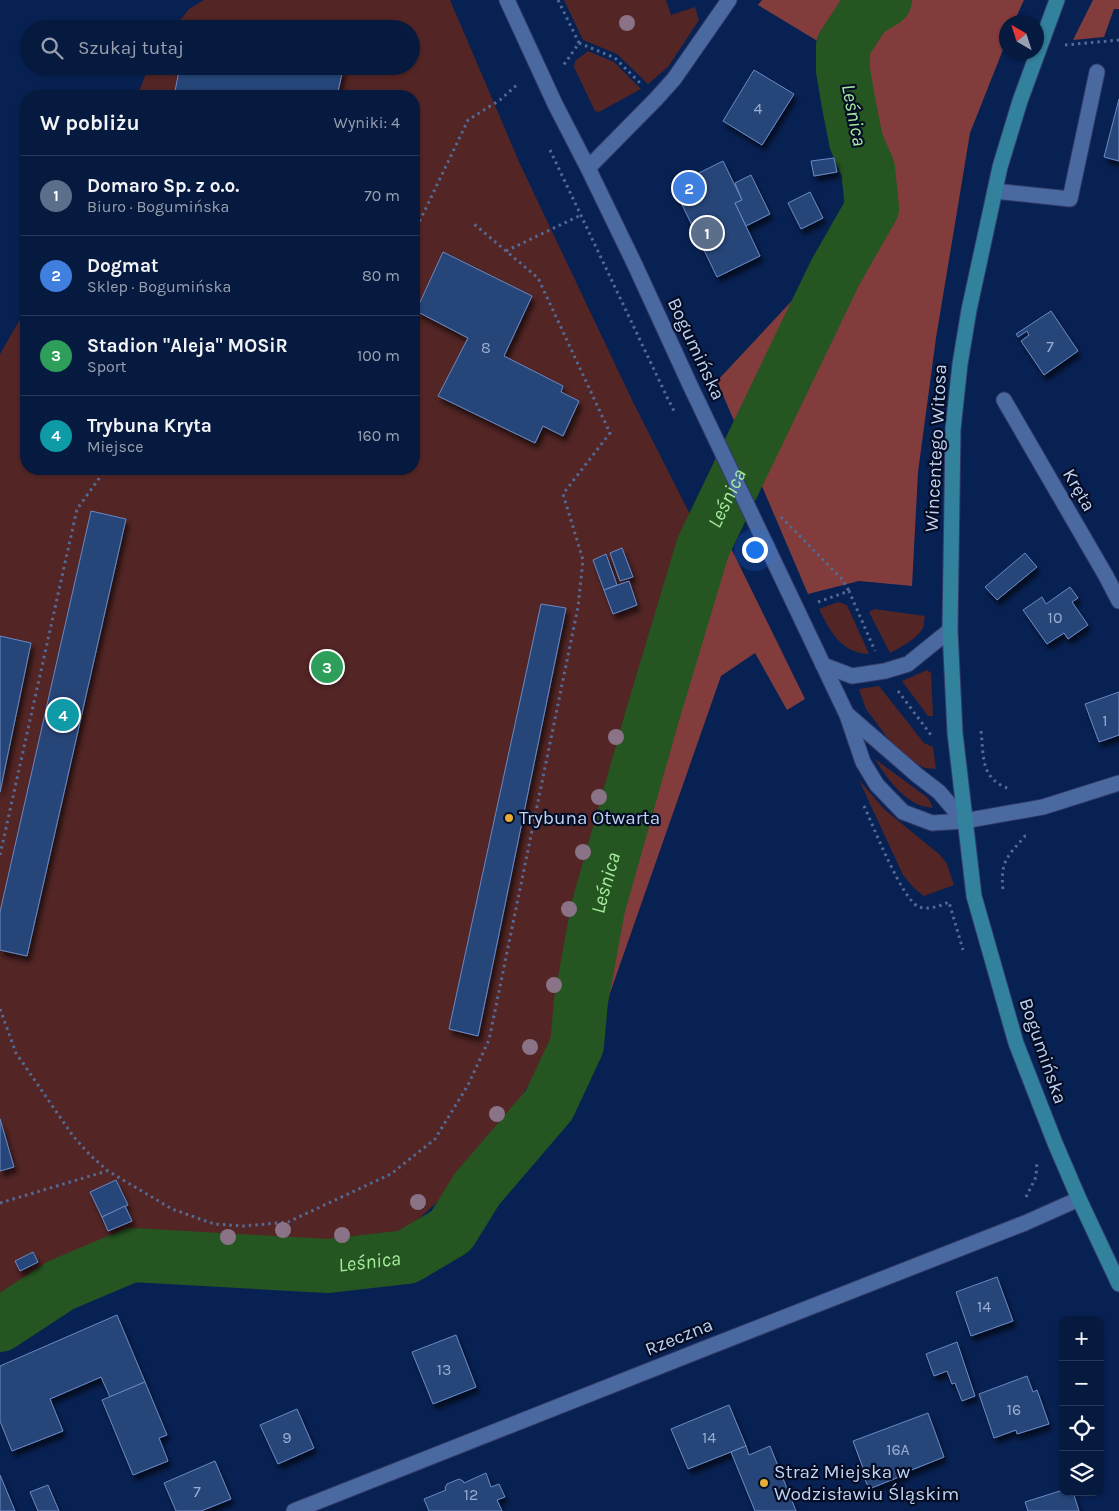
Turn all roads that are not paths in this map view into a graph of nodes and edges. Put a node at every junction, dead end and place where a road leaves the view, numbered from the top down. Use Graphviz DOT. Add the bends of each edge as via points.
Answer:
graph roads {
  1 [pos="507,0"];
  2 [pos="729,0"];
  3 [pos="1057,0"];
  4 [pos="1097,72"];
  5 [pos="588,168"];
  6 [pos="994,191"];
  7 [pos="1004,400"];
  8 [pos="1119,601"];
  9 [pos="950,630"];
  10 [pos="823,664"];
  11 [pos="847,715"];
  12 [pos="1119,783"];
  13 [pos="964,821"];
  14 [pos="1079,1199"];
  15 [pos="1119,1284"];
  16 [pos="294,1511"];
  1 -- 5 [label="street, Bogumińska" via="554,104"];
  2 -- 5 [label="street" via="674,79"];
  3 -- 6 [label="main road, Wincentego Witosa" via="1020,101"];
  4 -- 6 [label="street" via="1070,199"];
  5 -- 10 [label="street, Bogumińska"];
  6 -- 9 [label="main road, Wincentego Witosa" via="969,310 954,420"];
  7 -- 8 [label="street, Kręta"];
  9 -- 10 [label="street" via="908,664 885,671 852,676"];
  9 -- 13 [label="main road, Wincentego Witosa" via="955,733"];
  10 -- 11 [label="street, Bogumińska"];
  11 -- 13 [label="street, Bogumińska" via="939,792"];
  11 -- 13 [label="street, Bogumińska" via="863,762 877,784 903,812 932,823"];
  12 -- 13 [label="street" via="1043,807"];
  13 -- 14 [label="main road, Bogumińska" via="974,896 1016,1044"];
  14 -- 15 [label="main road, Bogumińska"];
  14 -- 16 [label="street, Rzeczna"];
}
